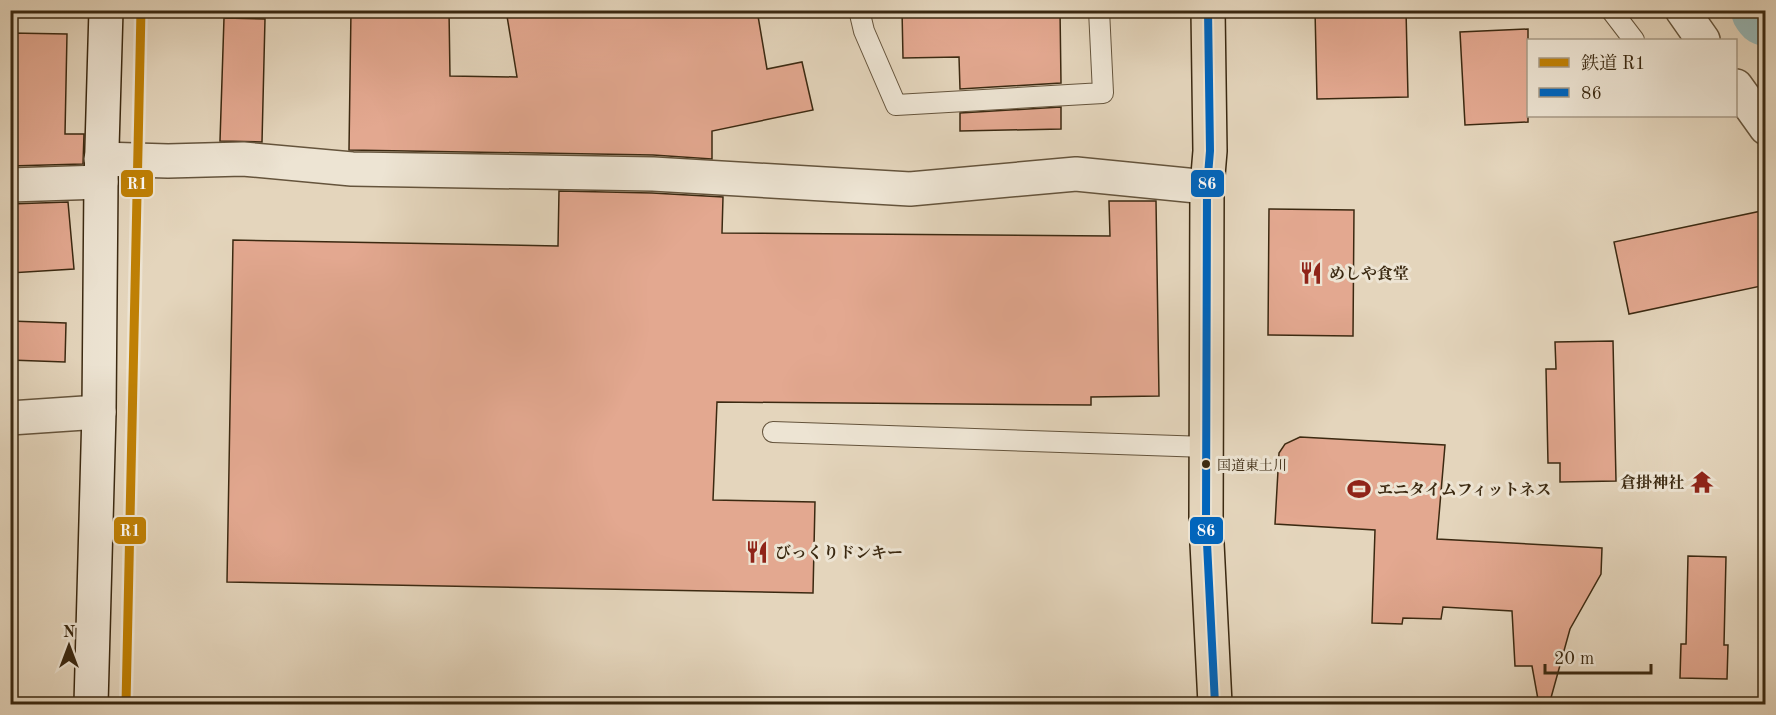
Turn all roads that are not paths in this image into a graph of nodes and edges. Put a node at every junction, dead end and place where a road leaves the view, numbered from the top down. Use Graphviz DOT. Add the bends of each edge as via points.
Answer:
graph roads {
  1 [pos="106,10"];
  2 [pos="859,10"];
  3 [pos="1100,10"];
  4 [pos="1208,10"];
  5 [pos="1611,10"];
  6 [pos="1682,10"];
  7 [pos="1633,39"];
  8 [pos="1702,39"];
  9 [pos="1737,87"];
  10 [pos="1766,128"];
  11 [pos="101,170"];
  12 [pos="10,185"];
  13 [pos="1207,188"];
  14 [pos="99,412"];
  15 [pos="10,418"];
  16 [pos="773,432"];
  17 [pos="1206,447"];
  18 [pos="91,705"];
  19 [pos="1215,705"];
  1 -- 11 [label="street"];
  2 -- 3 [label="lane" via="896,105 1103,93"];
  4 -- 13 [label="highway"];
  5 -- 7 [label="lane"];
  6 -- 8 [label="street"];
  9 -- 10 [label="street"];
  11 -- 12 [label="street"];
  11 -- 13 [label="street" via="168,161 243,159 352,168 653,174 910,189 1076,174"];
  11 -- 14 [label="street"];
  13 -- 17 [label="highway"];
  14 -- 15 [label="street"];
  14 -- 18 [label="street"];
  16 -- 17 [label="lane"];
  17 -- 19 [label="highway"];
}
